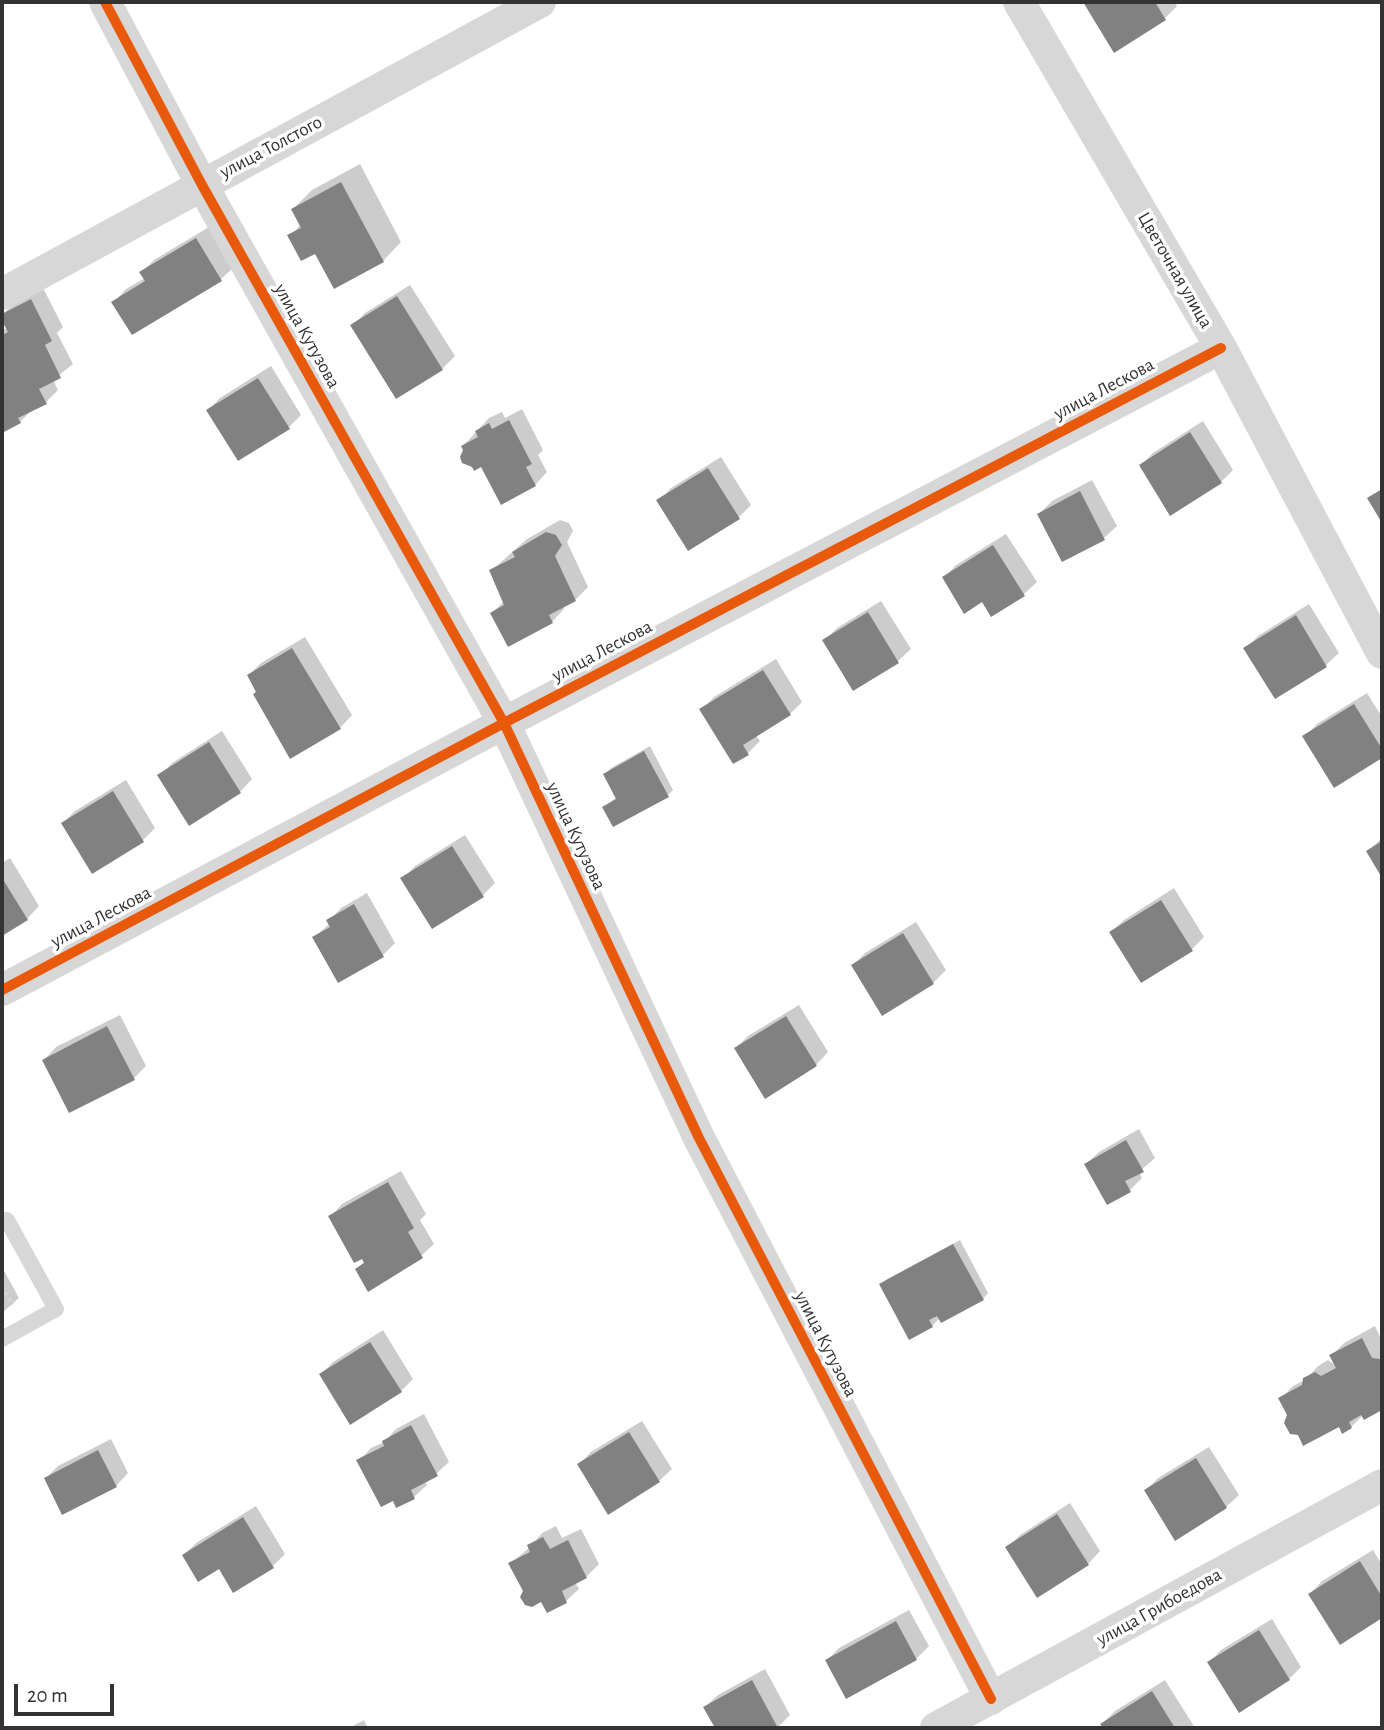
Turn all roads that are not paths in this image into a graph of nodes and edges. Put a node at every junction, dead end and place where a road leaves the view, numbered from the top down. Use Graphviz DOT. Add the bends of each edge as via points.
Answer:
graph roads {
  1 [pos="105,2"];
  2 [pos="540,2"];
  3 [pos="1019,2"];
  4 [pos="202,185"];
  5 [pos="2,294"];
  6 [pos="1221,348"];
  7 [pos="1382,653"];
  8 [pos="504,723"];
  9 [pos="2,990"];
  10 [pos="2,1222"];
  11 [pos="2,1339"];
  12 [pos="1382,1485"];
  13 [pos="991,1699"];
  14 [pos="936,1728"];
  1 -- 4 [label="street, улица Кутузова"];
  2 -- 4 [label="street, улица Толстого"];
  3 -- 6 [label="street, Цветочная улица"];
  4 -- 5 [label="street, улица Толстого"];
  4 -- 8 [label="street, улица Кутузова"];
  6 -- 7 [label="street, Цветочная улица"];
  6 -- 8 [label="street, улица Лескова"];
  8 -- 9 [label="street, улица Лескова"];
  8 -- 13 [label="street, улица Кутузова" via="699,1138"];
  10 -- 11 [label="lane" via="7,1220 56,1309"];
  12 -- 13 [label="street, улица Грибоедова"];
  13 -- 14 [label="street, улица Грибоедова"];
}
